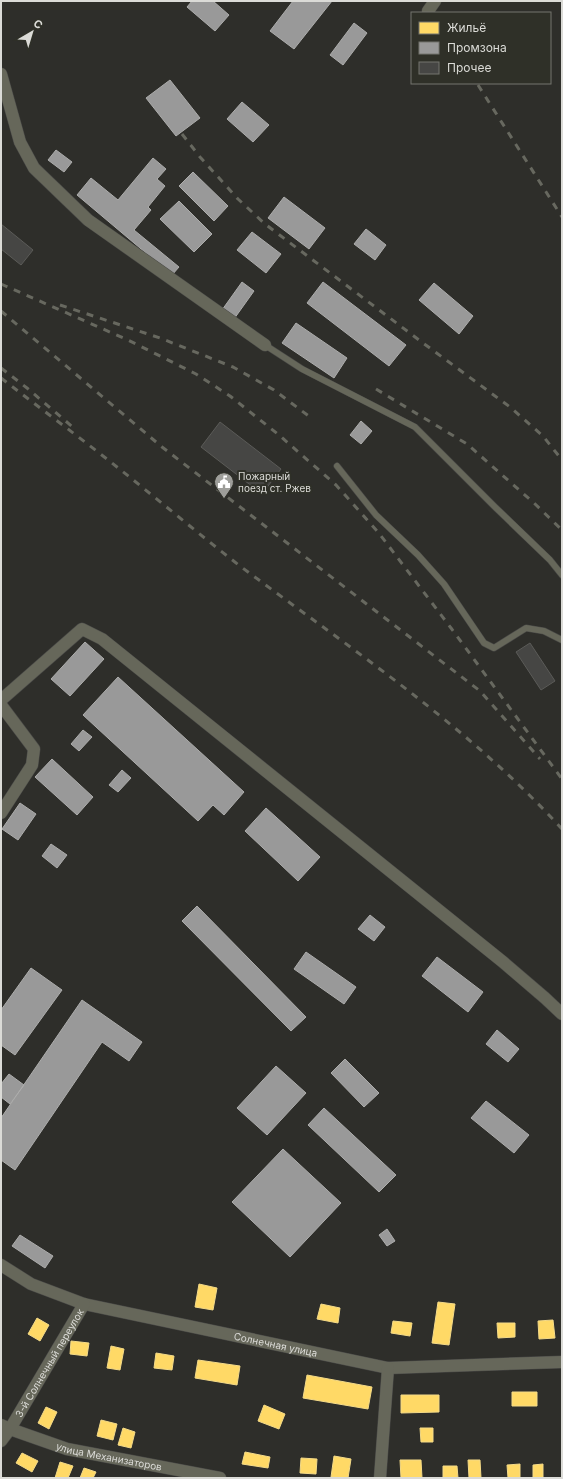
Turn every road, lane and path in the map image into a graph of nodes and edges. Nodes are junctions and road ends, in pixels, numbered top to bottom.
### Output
1 (435, 1) edge
2 (428, 11) dead end
3 (1, 74) edge
4 (265, 345) joint
5 (337, 466) dead end
6 (562, 575) edge
7 (562, 640) edge
8 (1, 700) edge
9 (1, 705) edge
10 (1, 813) edge
11 (562, 1014) edge
12 (1, 1265) edge
13 (84, 1304) junction
14 (562, 1362) edge
15 (388, 1368) junction
16 (5, 1427) edge
17 (1, 1441) edge
18 (189, 1476) edge
19 (220, 1478) edge
20 (380, 1478) edge

1 - 2 street
3 - 4 street
4 - 6 lane
5 - 7 lane
8 - 11 street
9 - 10 street
12 - 13 street, Солнечная улица
13 - 15 street, Солнечная улица
13 - 16 street, 3-й Солнечный переулок
14 - 15 street, Солнечная улица
15 - 20 street
16 - 17 street, 3-й Солнечный переулок
16 - 18 street, улица Механизаторов
18 - 19 street, улица Механизаторов

